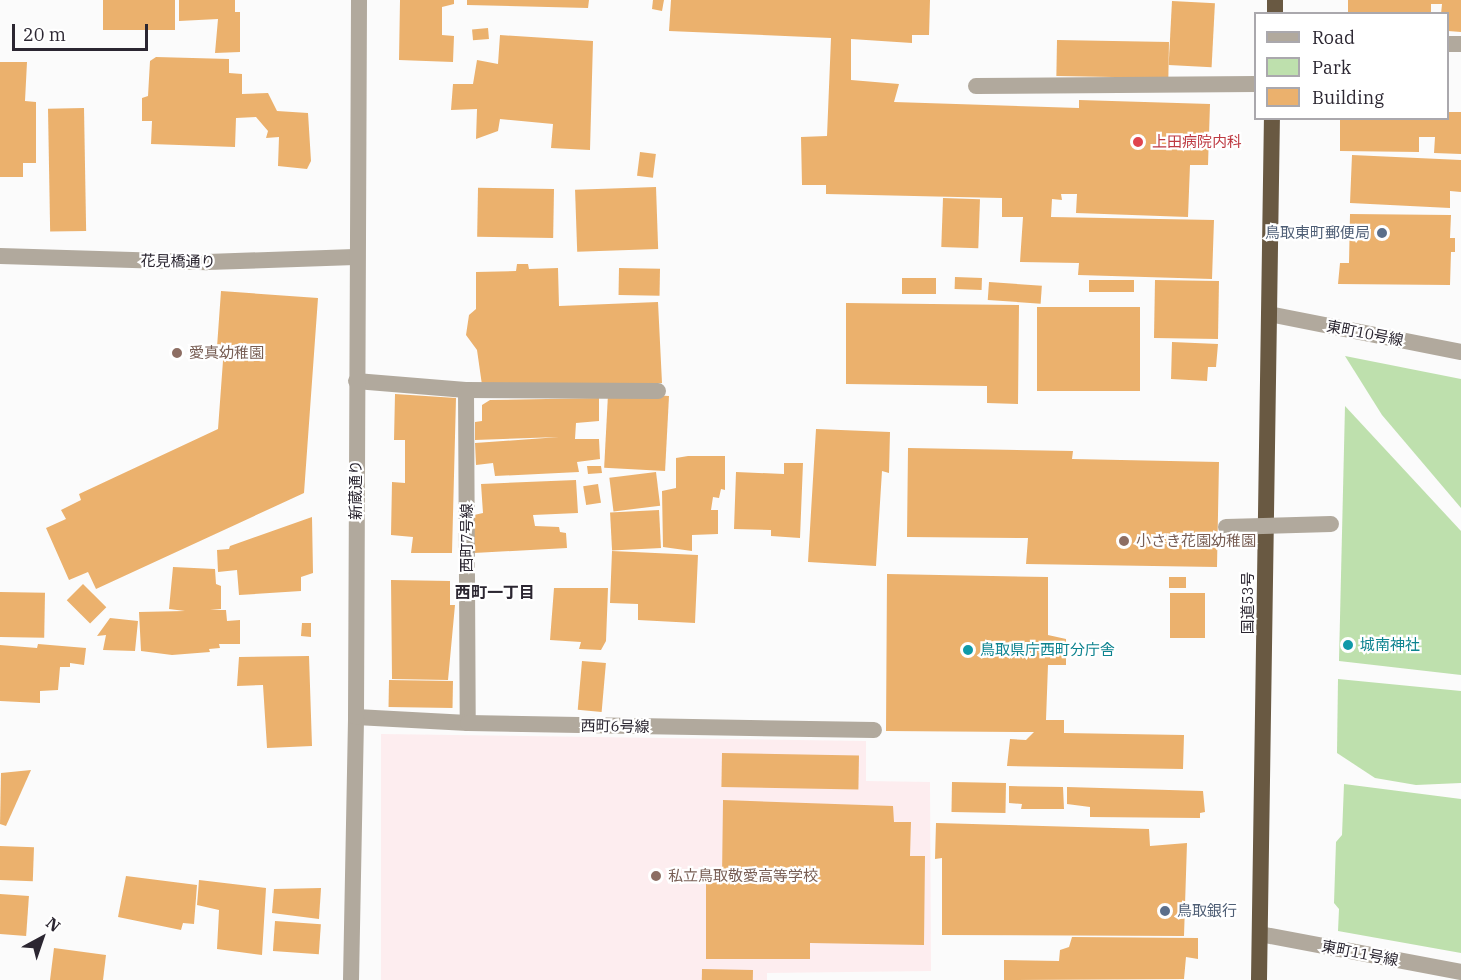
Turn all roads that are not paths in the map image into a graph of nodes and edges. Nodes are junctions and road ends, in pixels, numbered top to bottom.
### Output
1 (359, 0) edge
2 (1254, 84) edge
3 (976, 86) dead end
4 (1272, 120) edge
5 (0, 256) edge
6 (356, 257) junction
7 (1269, 314) junction
8 (1461, 352) edge
9 (356, 381) junction
10 (466, 390) junction
11 (658, 391) dead end
12 (1331, 524) dead end
13 (1226, 527) dead end
14 (356, 717) junction
15 (468, 723) junction
16 (874, 730) dead end
17 (1260, 934) junction
18 (1461, 972) edge
19 (351, 980) edge
20 (1259, 980) edge

1 - 6 street, 新蔵通り
2 - 3 street
4 - 7 highway, 国道53号
5 - 6 street, 花見橋通り
6 - 9 street, 新蔵通り
7 - 8 street, 東町10号線
7 - 17 highway, 国道53号
9 - 10 street
9 - 14 street, 新蔵通り
10 - 11 street
10 - 15 street, 西町7号線
12 - 13 street, bridge
14 - 15 street, 西町6号線
14 - 19 street, 新蔵通り
15 - 16 street, 西町6号線
17 - 18 street, 東町11号線
17 - 20 highway, 国道53号

